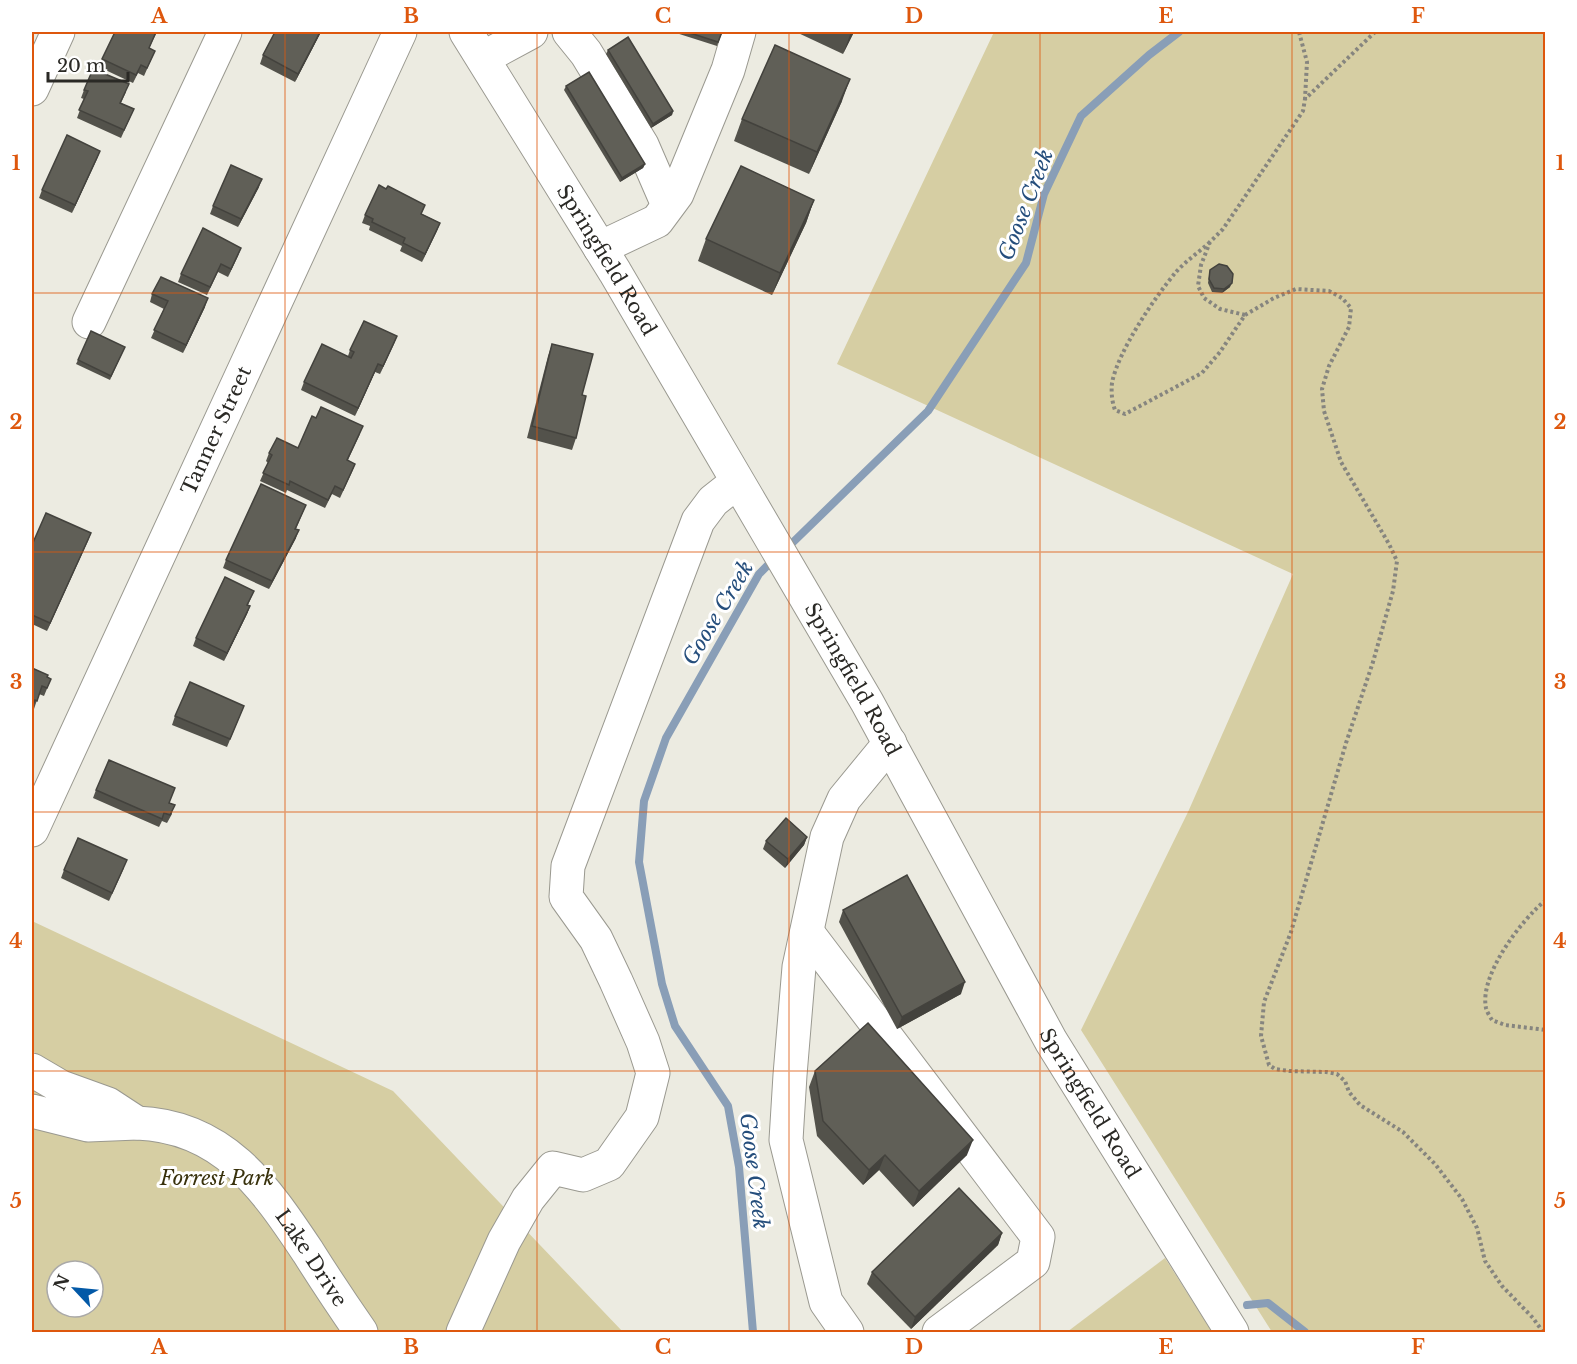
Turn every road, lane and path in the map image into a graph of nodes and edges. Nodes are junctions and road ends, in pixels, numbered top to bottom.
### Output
1 (58, 32) edge
2 (225, 32) edge
3 (400, 32) edge
4 (531, 32) edge
5 (569, 32) edge
6 (739, 32) edge
7 (1299, 32) edge
8 (1375, 32) edge
9 (475, 45) edge
10 (32, 89) edge
11 (1305, 99) junction
12 (668, 206) junction
13 (1210, 242) junction
14 (600, 248) junction
15 (1245, 315) junction
16 (89, 322) dead end
17 (737, 482) junction
18 (890, 744) junction
19 (32, 830) edge
20 (1545, 900) edge
21 (807, 932) junction
22 (1545, 1030) edge
23 (32, 1070) edge
24 (32, 1111) edge
25 (136, 1123) junction
26 (361, 1332) edge
27 (463, 1332) edge
28 (847, 1332) edge
29 (939, 1332) edge
30 (1232, 1332) edge
31 (1544, 1332) edge

1 - 10 street
2 - 16 street
3 - 19 street, Tanner Street
4 - 9 street
5 - 12 street
6 - 12 street
7 - 11 path
8 - 11 path
9 - 14 street, Springfield Road
11 - 13 path
12 - 14 street
13 - 15 path
13 - 15 path
14 - 17 street, Springfield Road
15 - 31 path
17 - 18 street, Springfield Road
17 - 27 street
18 - 21 street
18 - 30 street, Springfield Road
20 - 22 path
21 - 28 street
21 - 29 street
23 - 25 street, Lake Drive
24 - 25 street, Lake Drive
25 - 26 street, Lake Drive

